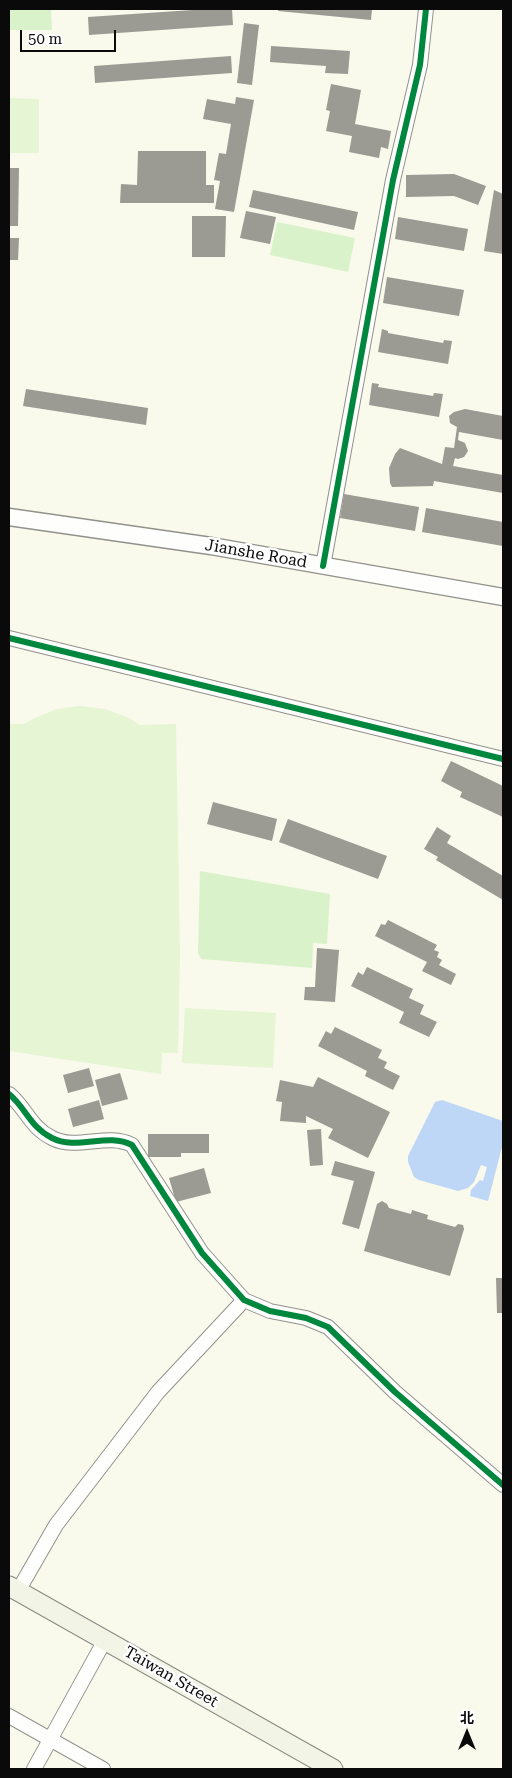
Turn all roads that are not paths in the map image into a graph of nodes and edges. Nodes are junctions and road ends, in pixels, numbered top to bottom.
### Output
1 (426, 9) edge
2 (9, 517) edge
3 (323, 566) junction
4 (503, 597) edge
5 (9, 638) edge
6 (503, 759) edge
7 (9, 1094) edge
8 (244, 1300) junction
9 (503, 1485) edge
10 (13, 1588) edge
11 (105, 1640) junction
12 (9, 1716) edge
13 (50, 1739) junction
14 (34, 1769) edge
15 (103, 1769) edge
16 (333, 1769) edge

1 - 3 street
2 - 3 street, Jianshe Road
3 - 4 street, Jianshe Road
5 - 6 street
7 - 8 street
8 - 9 street
8 - 10 street
10 - 11 main road, Taiwan Street
11 - 13 street
11 - 16 main road, Taiwan Street
12 - 13 street
13 - 14 street
13 - 15 street

